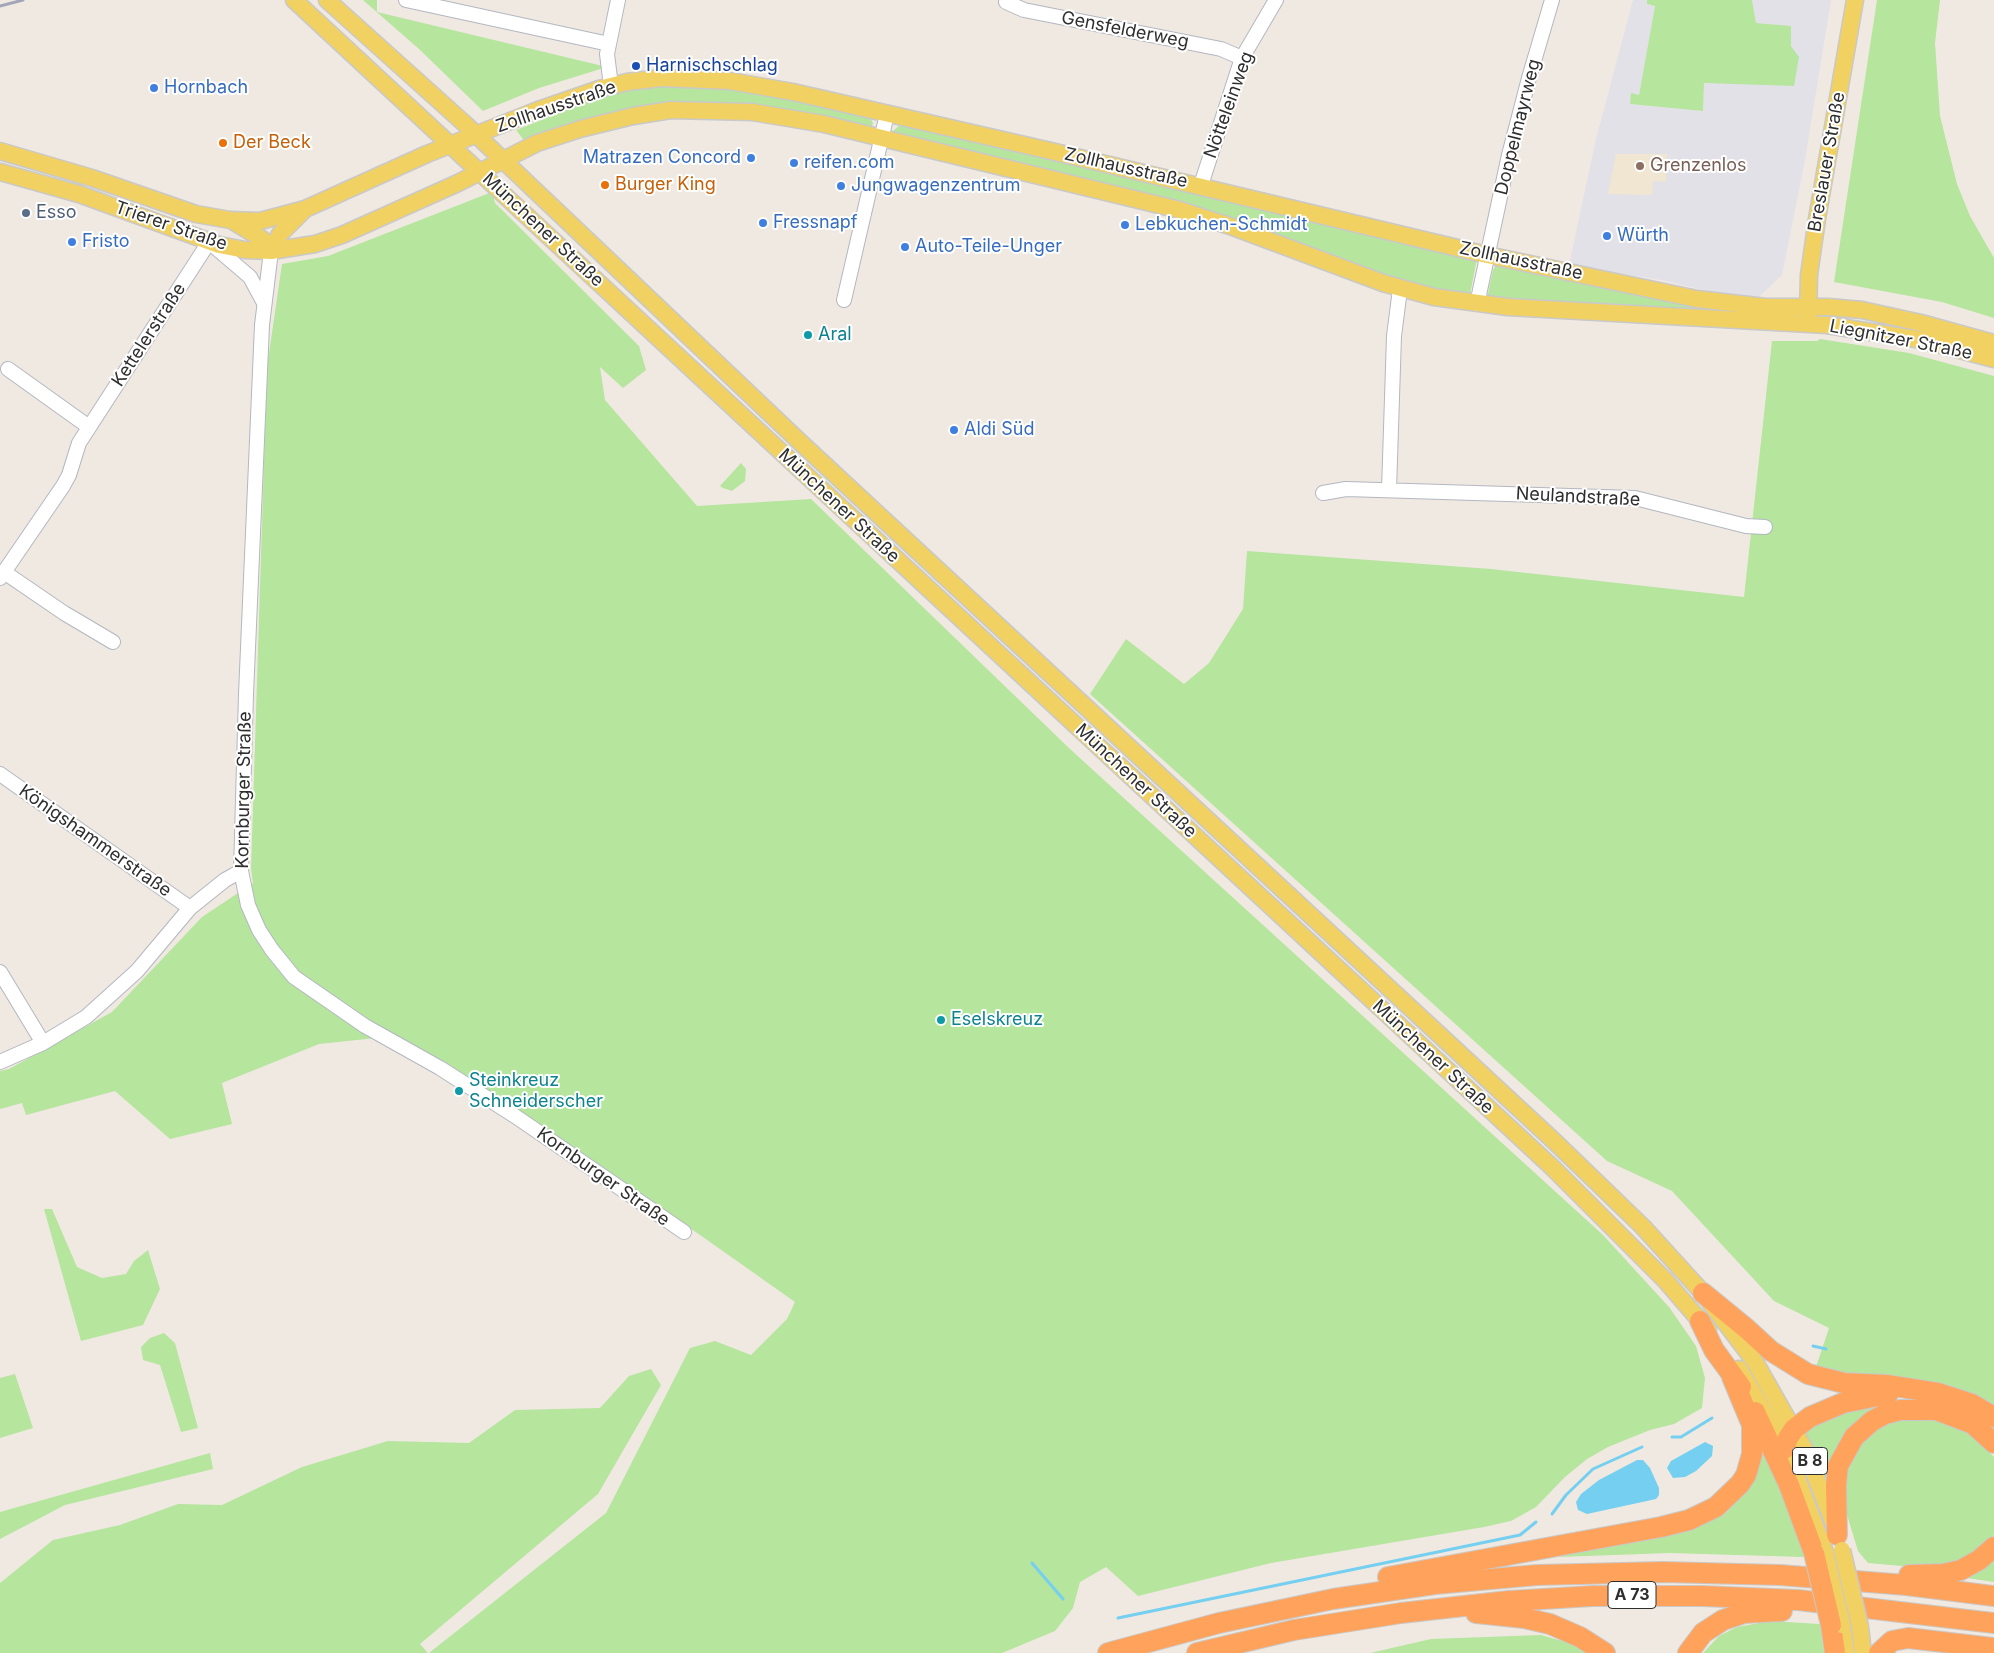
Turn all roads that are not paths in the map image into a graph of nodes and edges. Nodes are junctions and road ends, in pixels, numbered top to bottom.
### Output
1 (294, 0) edge
2 (327, 0) edge
3 (406, 0) edge
4 (618, 0) edge
5 (1276, 0) edge
6 (1552, 0) edge
7 (1854, 0) edge
8 (1006, 2) dead end
9 (609, 44) junction
10 (1242, 58) junction
11 (611, 86) junction
12 (887, 114) junction
13 (476, 135) junction
14 (883, 138) junction
15 (450, 145) junction
16 (0, 151) edge
17 (502, 160) junction
18 (0, 172) edge
19 (480, 172) junction
20 (1201, 185) junction
21 (155, 200) junction
22 (305, 209) junction
23 (136, 214) junction
24 (230, 220) junction
25 (209, 242) junction
26 (271, 251) junction
27 (1487, 255) junction
28 (1400, 289) junction
29 (844, 300) dead end
30 (264, 304) junction
31 (1477, 304) junction
32 (1808, 307) junction
33 (1723, 311) junction
34 (1808, 324) junction
35 (1994, 343) edge
36 (1994, 359) edge
37 (8, 369) dead end
38 (89, 427) junction
39 (1389, 490) junction
40 (1324, 493) dead end
41 (1765, 527) dead end
42 (2, 575) edge
43 (113, 642) dead end
44 (0, 774) edge
45 (241, 871) junction
46 (190, 908) junction
47 (0, 972) edge
48 (43, 1043) junction
49 (0, 1062) edge
50 (684, 1232) dead end
51 (1703, 1293) joint
52 (1700, 1321) joint
53 (1763, 1357) junction
54 (1914, 1389) junction
55 (1752, 1406) junction
56 (1994, 1417) edge
57 (1794, 1429) junction
58 (1994, 1443) edge
59 (1784, 1449) junction
60 (1840, 1542) junction
61 (1994, 1547) edge
62 (1819, 1552) junction
63 (1868, 1582) junction
64 (1994, 1596) edge
65 (1830, 1604) junction
66 (1295, 1606) junction
67 (1434, 1608) junction
68 (1994, 1623) edge
69 (1836, 1625) junction
70 (1994, 1648) edge
71 (1116, 1651) edge
72 (1197, 1653) edge
73 (1605, 1653) edge
74 (1688, 1653) edge
75 (1835, 1653) edge
76 (1846, 1653) edge
77 (1863, 1653) edge
78 (1879, 1653) edge

1 - 15 main road, Münchener Straße
2 - 13 main road, Münchener Straße
3 - 9 street
4 - 9 street
5 - 10 street, Nötteleinweg
6 - 27 street, Doppelmayrweg
7 - 32 main road, Breslauer Straße
8 - 10 street, Gensfelderweg
9 - 11 street
10 - 20 street, Nötteleinweg
11 - 12 main road, Zollhausstraße
11 - 13 main road, Zollhausstraße
12 - 14 street
12 - 20 main road, Zollhausstraße
13 - 15 main road, Zollhausstraße
13 - 17 main road, Münchener Straße
14 - 17 main road, Zollhausstraße
14 - 28 main road, Zollhausstraße
14 - 29 street
15 - 19 main road, Münchener Straße
15 - 22 main road, Trierer Straße
16 - 21 main road, Trierer Straße
17 - 19 main road, Zollhausstraße
17 - 51 main road, Münchener Straße
18 - 23 main road, Trierer Straße
19 - 26 main road, Trierer Straße
19 - 52 main road, Münchener Straße
20 - 27 main road, Zollhausstraße
21 - 23 main road
21 - 24 main road, Trierer Straße
22 - 24 main road, Trierer Straße
22 - 26 main road
23 - 25 main road, Trierer Straße
24 - 26 main road
25 - 26 main road, Trierer Straße
25 - 30 street, Kornburger Straße
25 - 38 street, Kettelerstraße
26 - 30 street, Kornburger Straße
27 - 31 street, Doppelmayrweg
27 - 33 main road, Zollhausstraße
28 - 31 main road, Zollhausstraße
28 - 39 street
30 - 45 street, Kornburger Straße
31 - 33 main road, Zollhausstraße
32 - 33 main road, Zollhausstraße
32 - 34 main road, Breslauer Straße
32 - 35 main road, Liegnitzer Straße
33 - 34 main road, Zollhausstraße
34 - 36 main road, Liegnitzer Straße
37 - 38 street
38 - 42 street, Kettelerstraße
39 - 40 street, Neulandstraße
39 - 41 street, Neulandstraße
42 - 43 street, Kettelerstraße
44 - 46 street, Königshammerstraße
45 - 46 street
45 - 50 street, Kornburger Straße
46 - 48 street
47 - 48 street
48 - 49 street
51 - 53 highway
52 - 55 highway
53 - 54 highway
53 - 57 main road, B 8
54 - 56 highway
54 - 57 highway
55 - 59 main road
55 - 62 highway
55 - 66 highway
57 - 59 highway
57 - 60 main road, B 8
58 - 60 highway
59 - 62 main road
60 - 77 main road, B 8, bridge
61 - 63 highway
62 - 69 highway, bridge
63 - 64 highway, A 73
63 - 66 highway, A 73
65 - 67 highway, A 73
65 - 68 highway, A 73
65 - 74 highway
66 - 71 highway, A 73
67 - 72 highway, A 73
67 - 73 highway
69 - 75 highway
69 - 76 main road
70 - 78 highway

